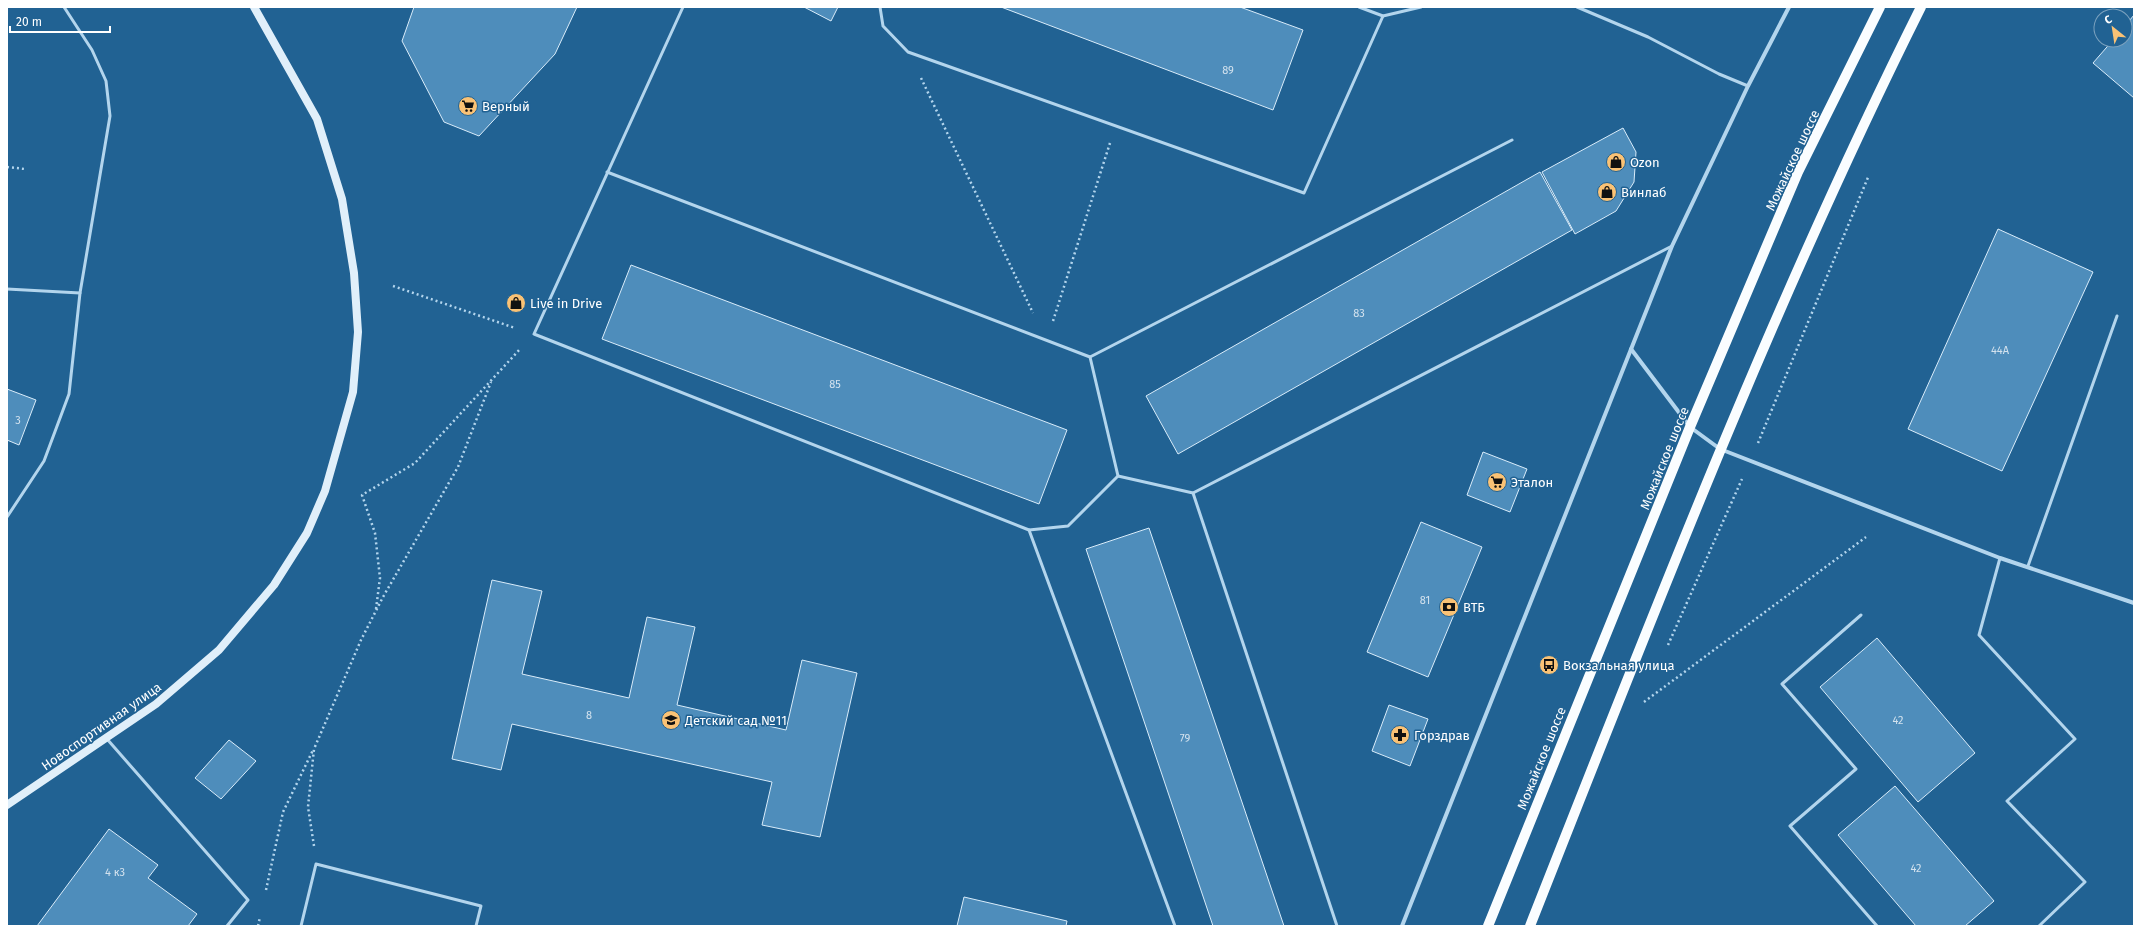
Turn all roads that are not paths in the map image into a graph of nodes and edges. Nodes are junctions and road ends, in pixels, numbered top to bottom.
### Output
1 (64, 7) edge
2 (254, 7) edge
3 (683, 7) edge
4 (880, 7) edge
5 (1359, 7) edge
6 (1421, 7) edge
7 (1577, 7) edge
8 (1789, 7) edge
9 (1880, 7) edge
10 (1921, 7) edge
11 (1383, 16) junction
12 (1748, 86) junction
13 (1512, 140) dead end
14 (607, 172) junction
15 (1672, 246) junction
16 (7, 289) edge
17 (80, 293) junction
18 (2117, 316) dead end
19 (1631, 349) junction
20 (1090, 357) junction
21 (1690, 427) junction
22 (1720, 449) junction
23 (1118, 476) junction
24 (1193, 492) junction
25 (7, 517) edge
26 (1029, 530) junction
27 (2000, 558) junction
28 (2028, 566) junction
29 (2134, 603) edge
30 (1861, 614) dead end
31 (107, 739) junction
32 (7, 805) edge
33 (227, 926) edge
34 (301, 926) edge
35 (476, 926) edge
36 (1174, 926) edge
37 (1337, 926) edge
38 (1402, 926) edge
39 (1488, 926) edge
40 (1530, 926) edge
41 (1877, 926) edge
42 (2039, 926) edge

1 - 17 lane
2 - 31 main road, Новоспортивная улица
3 - 14 lane
4 - 11 lane
5 - 11 lane
6 - 11 lane
7 - 12 lane
8 - 12 street
9 - 21 main road, Можайское шоссе
10 - 22 main road
12 - 15 street
13 - 20 lane
14 - 20 lane
14 - 26 lane
15 - 19 street
15 - 24 lane
16 - 17 lane
17 - 25 lane
18 - 28 lane
19 - 21 street
19 - 38 street
20 - 23 lane
21 - 22 street
21 - 39 main road, Можайское шоссе
22 - 27 street
22 - 40 main road
23 - 24 lane
23 - 26 lane
24 - 37 lane
26 - 36 lane
27 - 28 street
27 - 42 lane
28 - 29 street
30 - 41 lane
31 - 32 main road, Новоспортивная улица
31 - 33 lane
34 - 35 lane

